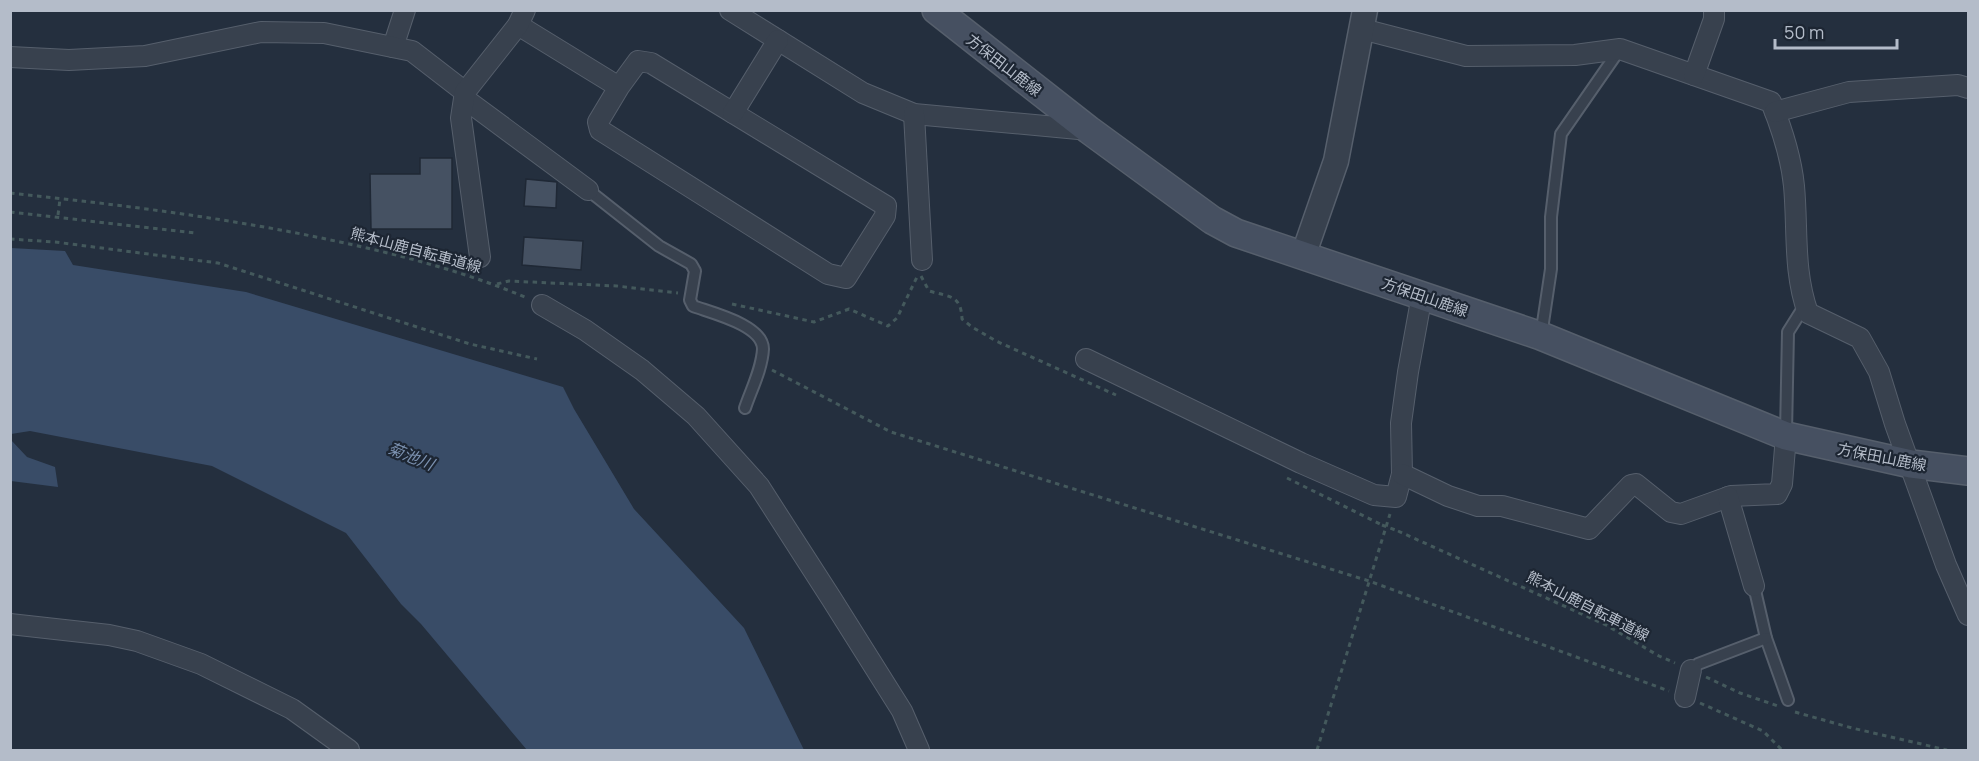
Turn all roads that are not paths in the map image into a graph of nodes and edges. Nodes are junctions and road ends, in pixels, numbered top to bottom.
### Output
1 (405, 10) edge
2 (730, 10) edge
3 (936, 10) edge
4 (1714, 10) edge
5 (522, 18) edge
6 (1364, 20) edge
7 (778, 40) junction
8 (393, 47) junction
9 (1620, 49) junction
10 (10, 57) edge
11 (1694, 75) junction
12 (619, 87) junction
13 (1968, 88) edge
14 (465, 96) junction
15 (1775, 112) junction
16 (733, 113) junction
17 (914, 114) junction
18 (1089, 130) junction
19 (588, 190) joint
20 (1303, 256) junction
21 (480, 257) dead end
22 (921, 266) road end
23 (1422, 295) junction
24 (542, 305) road end
25 (1805, 305) junction
26 (1541, 336) junction
27 (1086, 359) dead end
28 (745, 408) dead end
29 (1786, 436) junction
30 (1911, 464) junction
31 (1968, 471) edge
32 (1402, 474) junction
33 (1728, 497) junction
34 (1754, 586) joint
35 (1968, 615) edge
36 (10, 624) edge
37 (1766, 638) junction
38 (1691, 670) joint
39 (1685, 697) road end
40 (1785, 704) road end
41 (349, 750) edge
42 (919, 750) edge

1 - 8 street
2 - 7 street
3 - 18 main road, 方保田山鹿線
4 - 11 street
5 - 12 street
5 - 14 street
6 - 9 street
6 - 20 street
7 - 16 street
7 - 17 street
8 - 10 street
8 - 14 street
9 - 11 street
9 - 26 lane
11 - 15 street
12 - 16 street
12 - 16 street
13 - 15 street
14 - 19 street
14 - 21 street
15 - 25 street
17 - 18 street
17 - 22 street
18 - 20 main road, 方保田山鹿線
19 - 28 lane
20 - 23 main road, 方保田山鹿線
23 - 26 main road, 方保田山鹿線
23 - 32 street
24 - 42 street
25 - 29 lane
25 - 30 street
26 - 29 main road, 方保田山鹿線
27 - 32 street
29 - 30 main road, 方保田山鹿線
29 - 33 street
30 - 31 main road, 方保田山鹿線
30 - 35 street
32 - 33 street
33 - 34 street
34 - 37 lane
36 - 41 street
37 - 38 lane
37 - 40 lane
38 - 39 street

